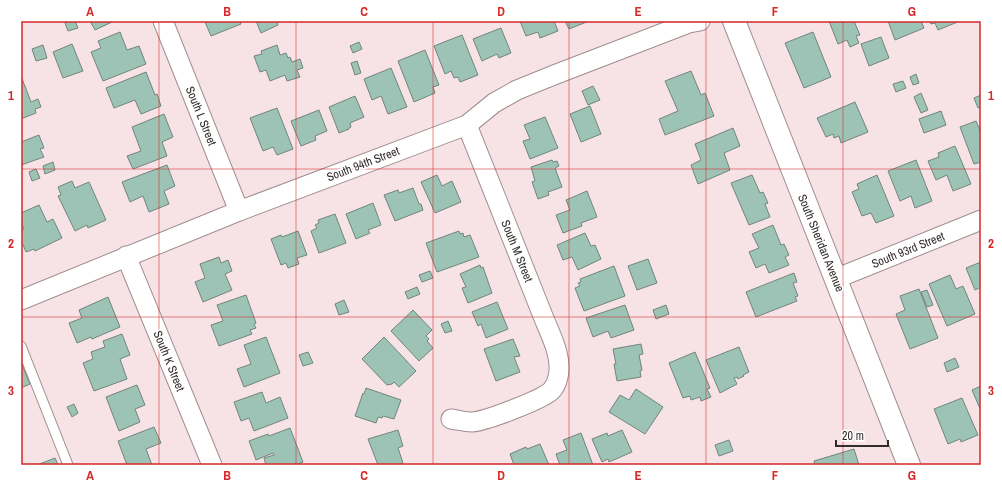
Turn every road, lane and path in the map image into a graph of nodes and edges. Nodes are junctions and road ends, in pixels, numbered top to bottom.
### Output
1 (163, 21) edge
2 (700, 21) edge
3 (734, 21) edge
4 (467, 126) junction
5 (239, 211) junction
6 (981, 220) edge
7 (126, 256) junction
8 (835, 279) junction
9 (21, 300) edge
10 (21, 346) edge
11 (451, 419) dead end
12 (68, 465) edge
13 (212, 465) edge
14 (909, 465) edge

1 - 5 street, South L Street
2 - 4 street, South 94th Street
3 - 8 street, South Sheridan Avenue
4 - 5 street, South 94th Street
4 - 11 street, South M Street
5 - 7 street, South 94th Street
6 - 8 street, South 93rd Street
7 - 9 street, South 94th Street
7 - 13 street, South K Street
8 - 14 street, South Sheridan Avenue
10 - 12 lane

